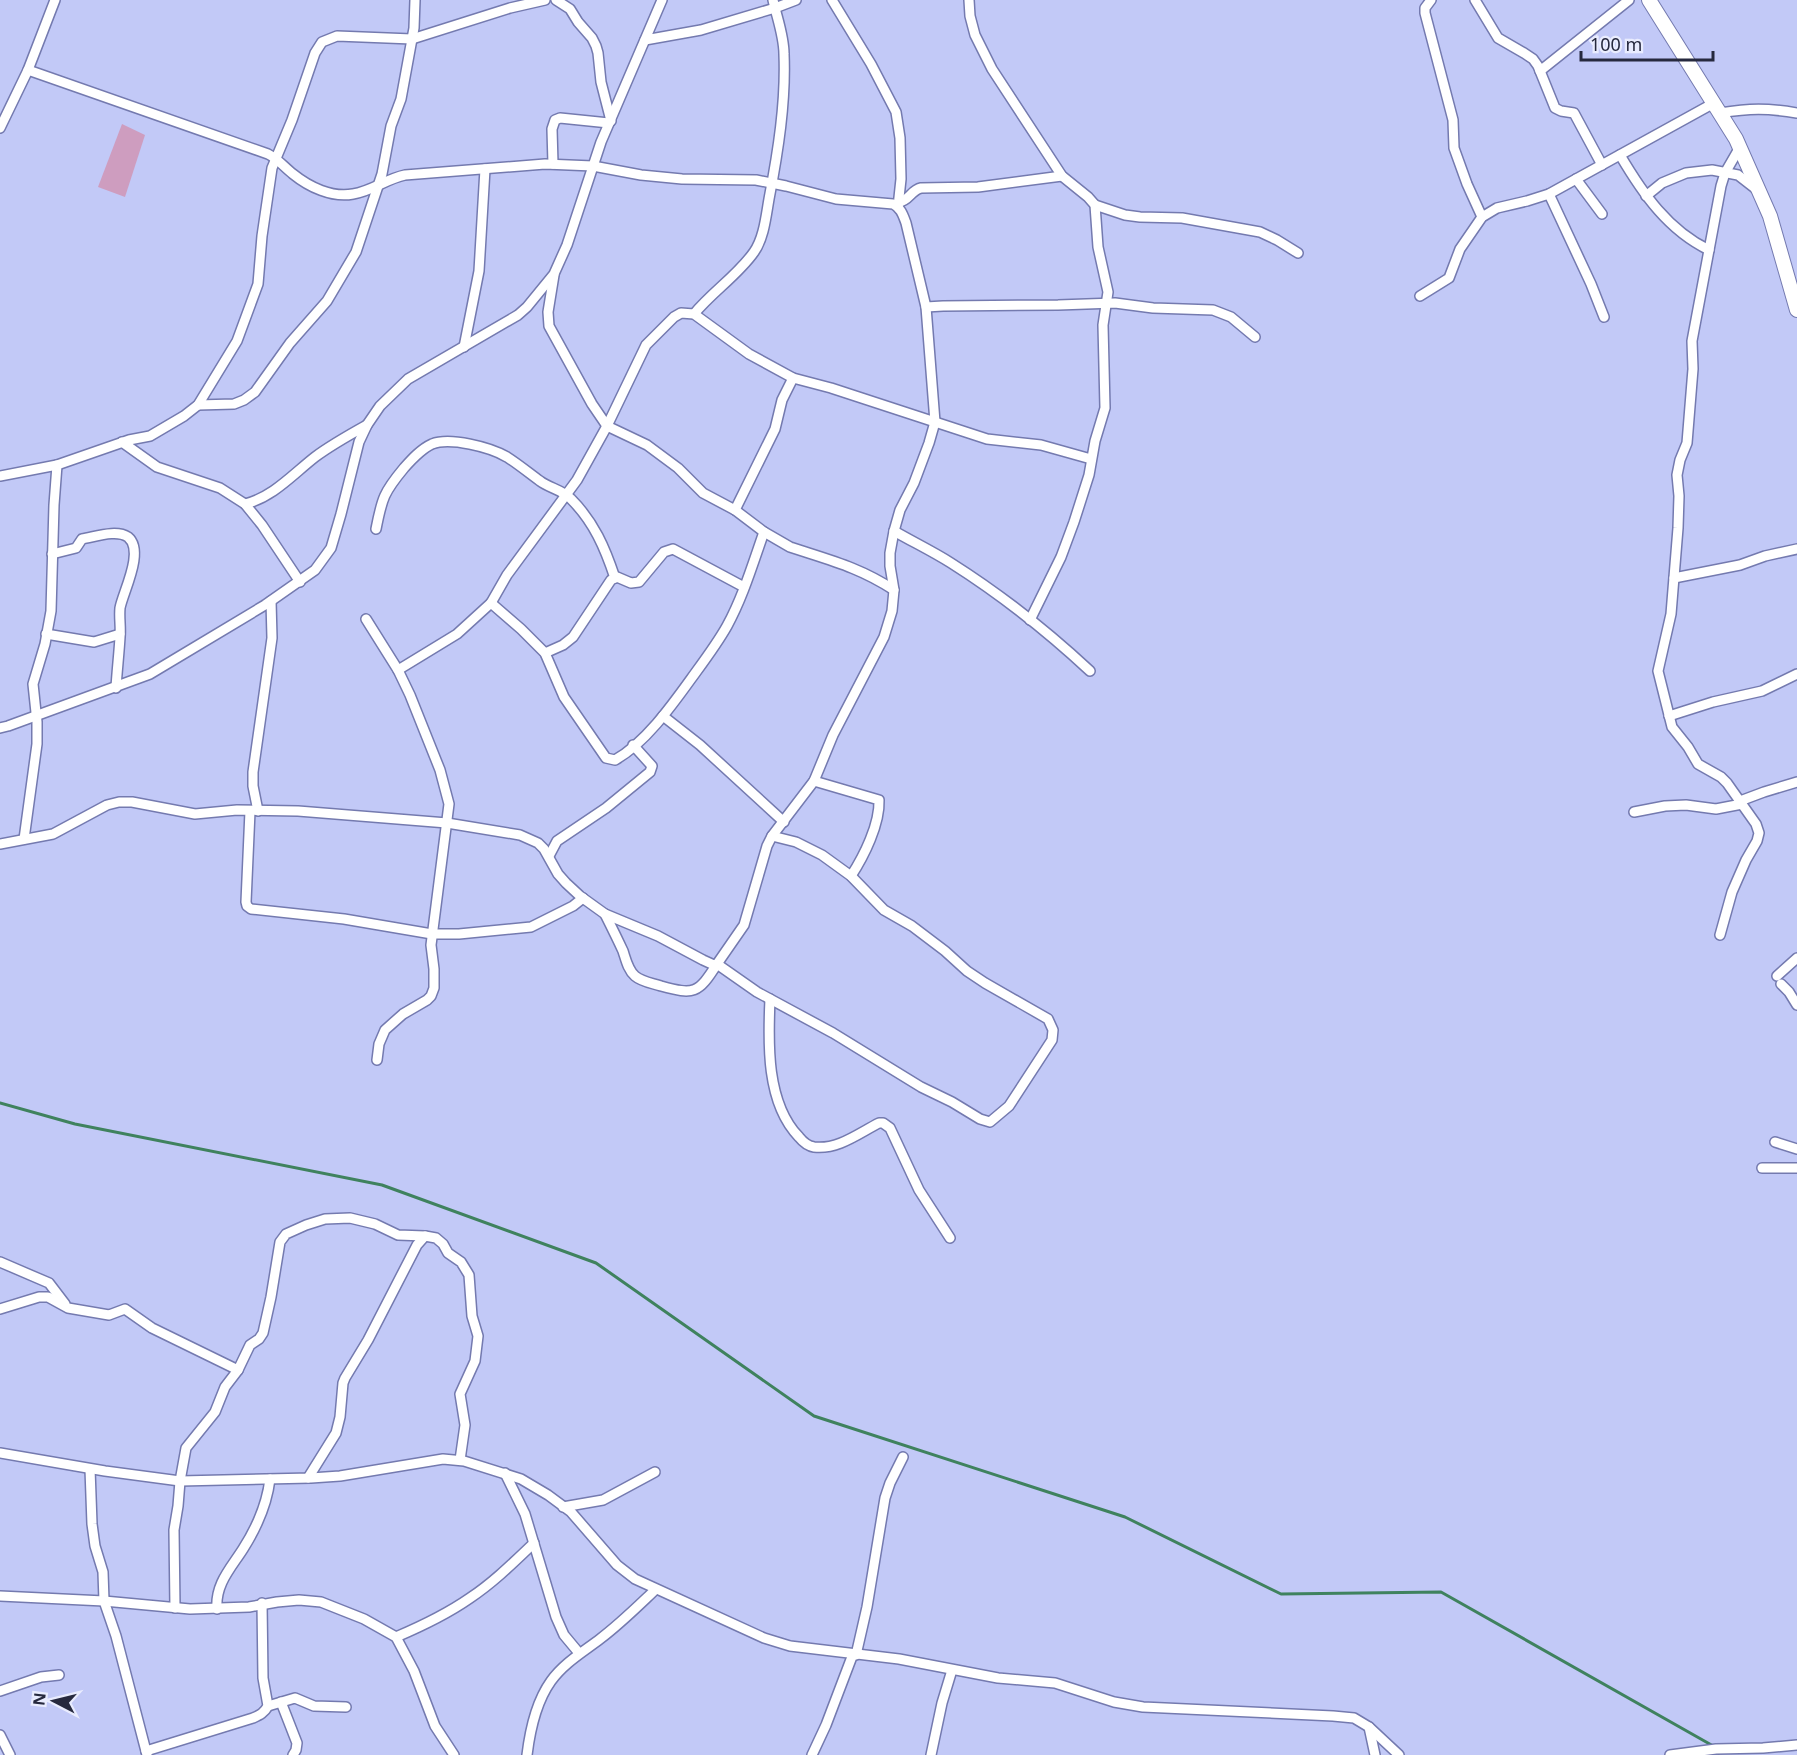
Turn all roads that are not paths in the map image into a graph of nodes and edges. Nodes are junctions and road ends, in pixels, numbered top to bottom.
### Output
1 (55, 0) edge
2 (415, 0) edge
3 (545, 0) edge
4 (556, 0) edge
5 (662, 0) edge
6 (796, 0) edge
7 (832, 0) edge
8 (969, 0) edge
9 (1431, 0) edge
10 (1475, 0) edge
11 (1629, 0) edge
12 (1649, 0) edge
13 (774, 4) edge
14 (412, 39) junction
15 (645, 40) junction
16 (28, 70) junction
17 (1540, 72) junction
18 (1717, 108) junction
19 (1797, 113) edge
20 (610, 122) junction
21 (0, 128) edge
22 (1740, 147) junction
23 (1620, 155) junction
24 (276, 158) junction
25 (553, 164) junction
26 (1602, 165) junction
27 (593, 166) junction
28 (485, 169) junction
29 (1725, 172) junction
30 (1062, 176) junction
31 (1576, 179) junction
32 (773, 183) junction
33 (378, 185) junction
34 (1760, 192) junction
35 (1549, 194) junction
36 (1646, 195) junction
37 (898, 204) junction
38 (1095, 205) junction
39 (1602, 214) dead end
40 (1482, 217) junction
41 (1709, 250) junction
42 (1298, 253) dead end
43 (554, 274) junction
44 (1420, 296) dead end
45 (1108, 303) junction
46 (926, 307) junction
47 (1797, 310) edge
48 (694, 314) junction
49 (1604, 317) dead end
50 (1255, 337) dead end
51 (464, 347) junction
52 (793, 378) junction
53 (198, 405) junction
54 (935, 422) junction
55 (367, 425) junction
56 (607, 426) junction
57 (122, 442) junction
58 (1091, 459) junction
59 (57, 465) junction
60 (0, 476) edge
61 (567, 495) junction
62 (244, 504) junction
63 (735, 510) junction
64 (376, 529) dead end
65 (894, 531) junction
66 (764, 532) junction
67 (1797, 549) edge
68 (52, 554) junction
69 (615, 578) junction
70 (1674, 578) junction
71 (300, 582) junction
72 (744, 587) junction
73 (894, 590) junction
74 (271, 602) junction
75 (491, 603) junction
76 (366, 619) dead end
77 (1030, 620) junction
78 (46, 634) junction
79 (120, 634) junction
80 (545, 653) junction
81 (398, 670) junction
82 (1090, 671) dead end
83 (1797, 674) edge
84 (116, 688) junction
85 (36, 715) junction
86 (663, 716) junction
87 (1669, 716) junction
88 (0, 728) edge
89 (633, 746) junction
90 (814, 781) junction
91 (1797, 782) edge
92 (1741, 803) junction
93 (254, 811) junction
94 (1634, 812) dead end
95 (784, 822) junction
96 (447, 823) junction
97 (772, 836) junction
98 (24, 839) junction
99 (0, 844) edge
100 (549, 856) junction
101 (851, 876) junction
102 (583, 898) junction
103 (604, 914) junction
104 (432, 934) junction
105 (1720, 935) dead end
106 (1797, 958) edge
107 (717, 964) junction
108 (770, 999) junction
109 (1797, 1005) edge
110 (377, 1060) dead end
111 (1774, 1142) dead end
112 (1797, 1149) edge
113 (1762, 1168) dead end
114 (1797, 1168) edge
115 (425, 1236) junction
116 (950, 1238) dead end
117 (0, 1262) edge
118 (68, 1308) junction
119 (0, 1309) edge
120 (238, 1370) junction
121 (0, 1453) edge
122 (903, 1457) dead end
123 (460, 1460) junction
124 (90, 1469) junction
125 (655, 1472) dead end
126 (505, 1473) junction
127 (308, 1478) junction
128 (270, 1479) junction
129 (180, 1481) junction
130 (563, 1506) junction
131 (534, 1543) junction
132 (655, 1590) junction
133 (0, 1596) edge
134 (104, 1601) junction
135 (262, 1603) junction
136 (175, 1608) junction
137 (217, 1609) junction
138 (396, 1638) junction
139 (579, 1653) junction
140 (854, 1654) junction
141 (952, 1670) junction
142 (59, 1675) dead end
143 (0, 1691) edge
144 (281, 1702) junction
145 (268, 1706) junction
146 (346, 1707) dead end
147 (1369, 1727) junction
148 (0, 1735) edge
149 (1797, 1745) edge
150 (147, 1753) edge
151 (10, 1755) edge
152 (293, 1755) edge
153 (454, 1755) edge
154 (527, 1755) edge
155 (812, 1755) edge
156 (931, 1755) edge
157 (1375, 1755) edge
158 (1399, 1755) edge
159 (1670, 1755) edge

1 - 16 street
2 - 14 street
3 - 14 street
4 - 20 street
5 - 15 street
6 - 13 street
7 - 37 street
8 - 30 street
9 - 40 street
10 - 17 street
11 - 17 street
12 - 18 main road
13 - 15 street
13 - 32 street
14 - 24 street
14 - 33 street
15 - 20 street
16 - 21 street
16 - 24 street
17 - 26 street
18 - 19 street
18 - 22 main road
18 - 23 street
20 - 25 street
20 - 27 street
22 - 29 street
22 - 34 main road
23 - 26 street
23 - 36 street
24 - 33 street
24 - 53 street
25 - 27 street
25 - 28 street
26 - 31 street
27 - 32 street
27 - 43 street
28 - 33 street
28 - 51 street
29 - 34 street
29 - 36 street
29 - 41 street
30 - 37 street
30 - 38 street
31 - 35 street
31 - 39 street
32 - 37 street
32 - 48 street
33 - 53 street
34 - 47 main road
35 - 40 street
35 - 49 street
36 - 41 street
37 - 46 street
38 - 42 street
38 - 45 street
40 - 44 street
41 - 70 street
43 - 51 street
43 - 56 street
45 - 46 street
45 - 50 street
45 - 58 street
46 - 54 street
48 - 52 street
48 - 56 street
51 - 55 street
52 - 54 street
52 - 63 street
53 - 57 street
54 - 58 street
54 - 65 street
55 - 62 street
55 - 71 street
56 - 61 street
56 - 63 street
57 - 59 street
57 - 62 street
58 - 77 street
59 - 60 street
59 - 68 street
61 - 64 street
61 - 69 street
61 - 75 street
62 - 71 street
63 - 66 street
65 - 73 street
65 - 77 street
66 - 72 street
66 - 73 street
67 - 70 street
68 - 78 street
68 - 79 street
69 - 72 street
69 - 80 street
70 - 87 street
71 - 74 street
72 - 86 street
73 - 90 street
74 - 84 street
74 - 93 street
75 - 80 street
75 - 81 street
76 - 81 street
77 - 82 street
78 - 79 street
78 - 85 street
79 - 84 street
80 - 89 street
81 - 96 street
83 - 87 street
84 - 85 street
85 - 88 street
85 - 98 street
86 - 89 street
86 - 95 street
87 - 92 street
89 - 100 street
90 - 95 street
90 - 101 street
91 - 92 street
92 - 94 street
92 - 105 street
93 - 96 street
93 - 98 street
93 - 104 street
95 - 97 street
96 - 100 street
96 - 104 street
97 - 101 street
97 - 107 street
98 - 99 street
100 - 102 street
101 - 108 street
102 - 103 street
102 - 104 street
103 - 107 street
103 - 107 street
104 - 110 street
106 - 109 street
107 - 108 street
108 - 116 street
111 - 112 street
113 - 114 street
115 - 120 street
115 - 123 street
115 - 127 street
117 - 118 street
118 - 119 street
118 - 120 street
120 - 129 street
121 - 124 street
122 - 140 street
123 - 126 street
123 - 127 street
124 - 129 street
124 - 134 street
125 - 130 street
126 - 130 street
126 - 131 street
127 - 128 street
128 - 129 street
128 - 137 street
129 - 136 street
130 - 132 street
131 - 138 street
131 - 139 street
132 - 139 street
132 - 140 street
133 - 134 street
134 - 136 street
134 - 150 street
135 - 137 street
135 - 138 street
135 - 145 street
136 - 137 street
138 - 153 street
139 - 154 street
140 - 141 street
140 - 155 street
141 - 147 street
141 - 156 street
142 - 143 street
144 - 145 street
144 - 146 street
144 - 152 street
145 - 150 street
147 - 157 street
147 - 158 street
148 - 151 street
149 - 159 street

